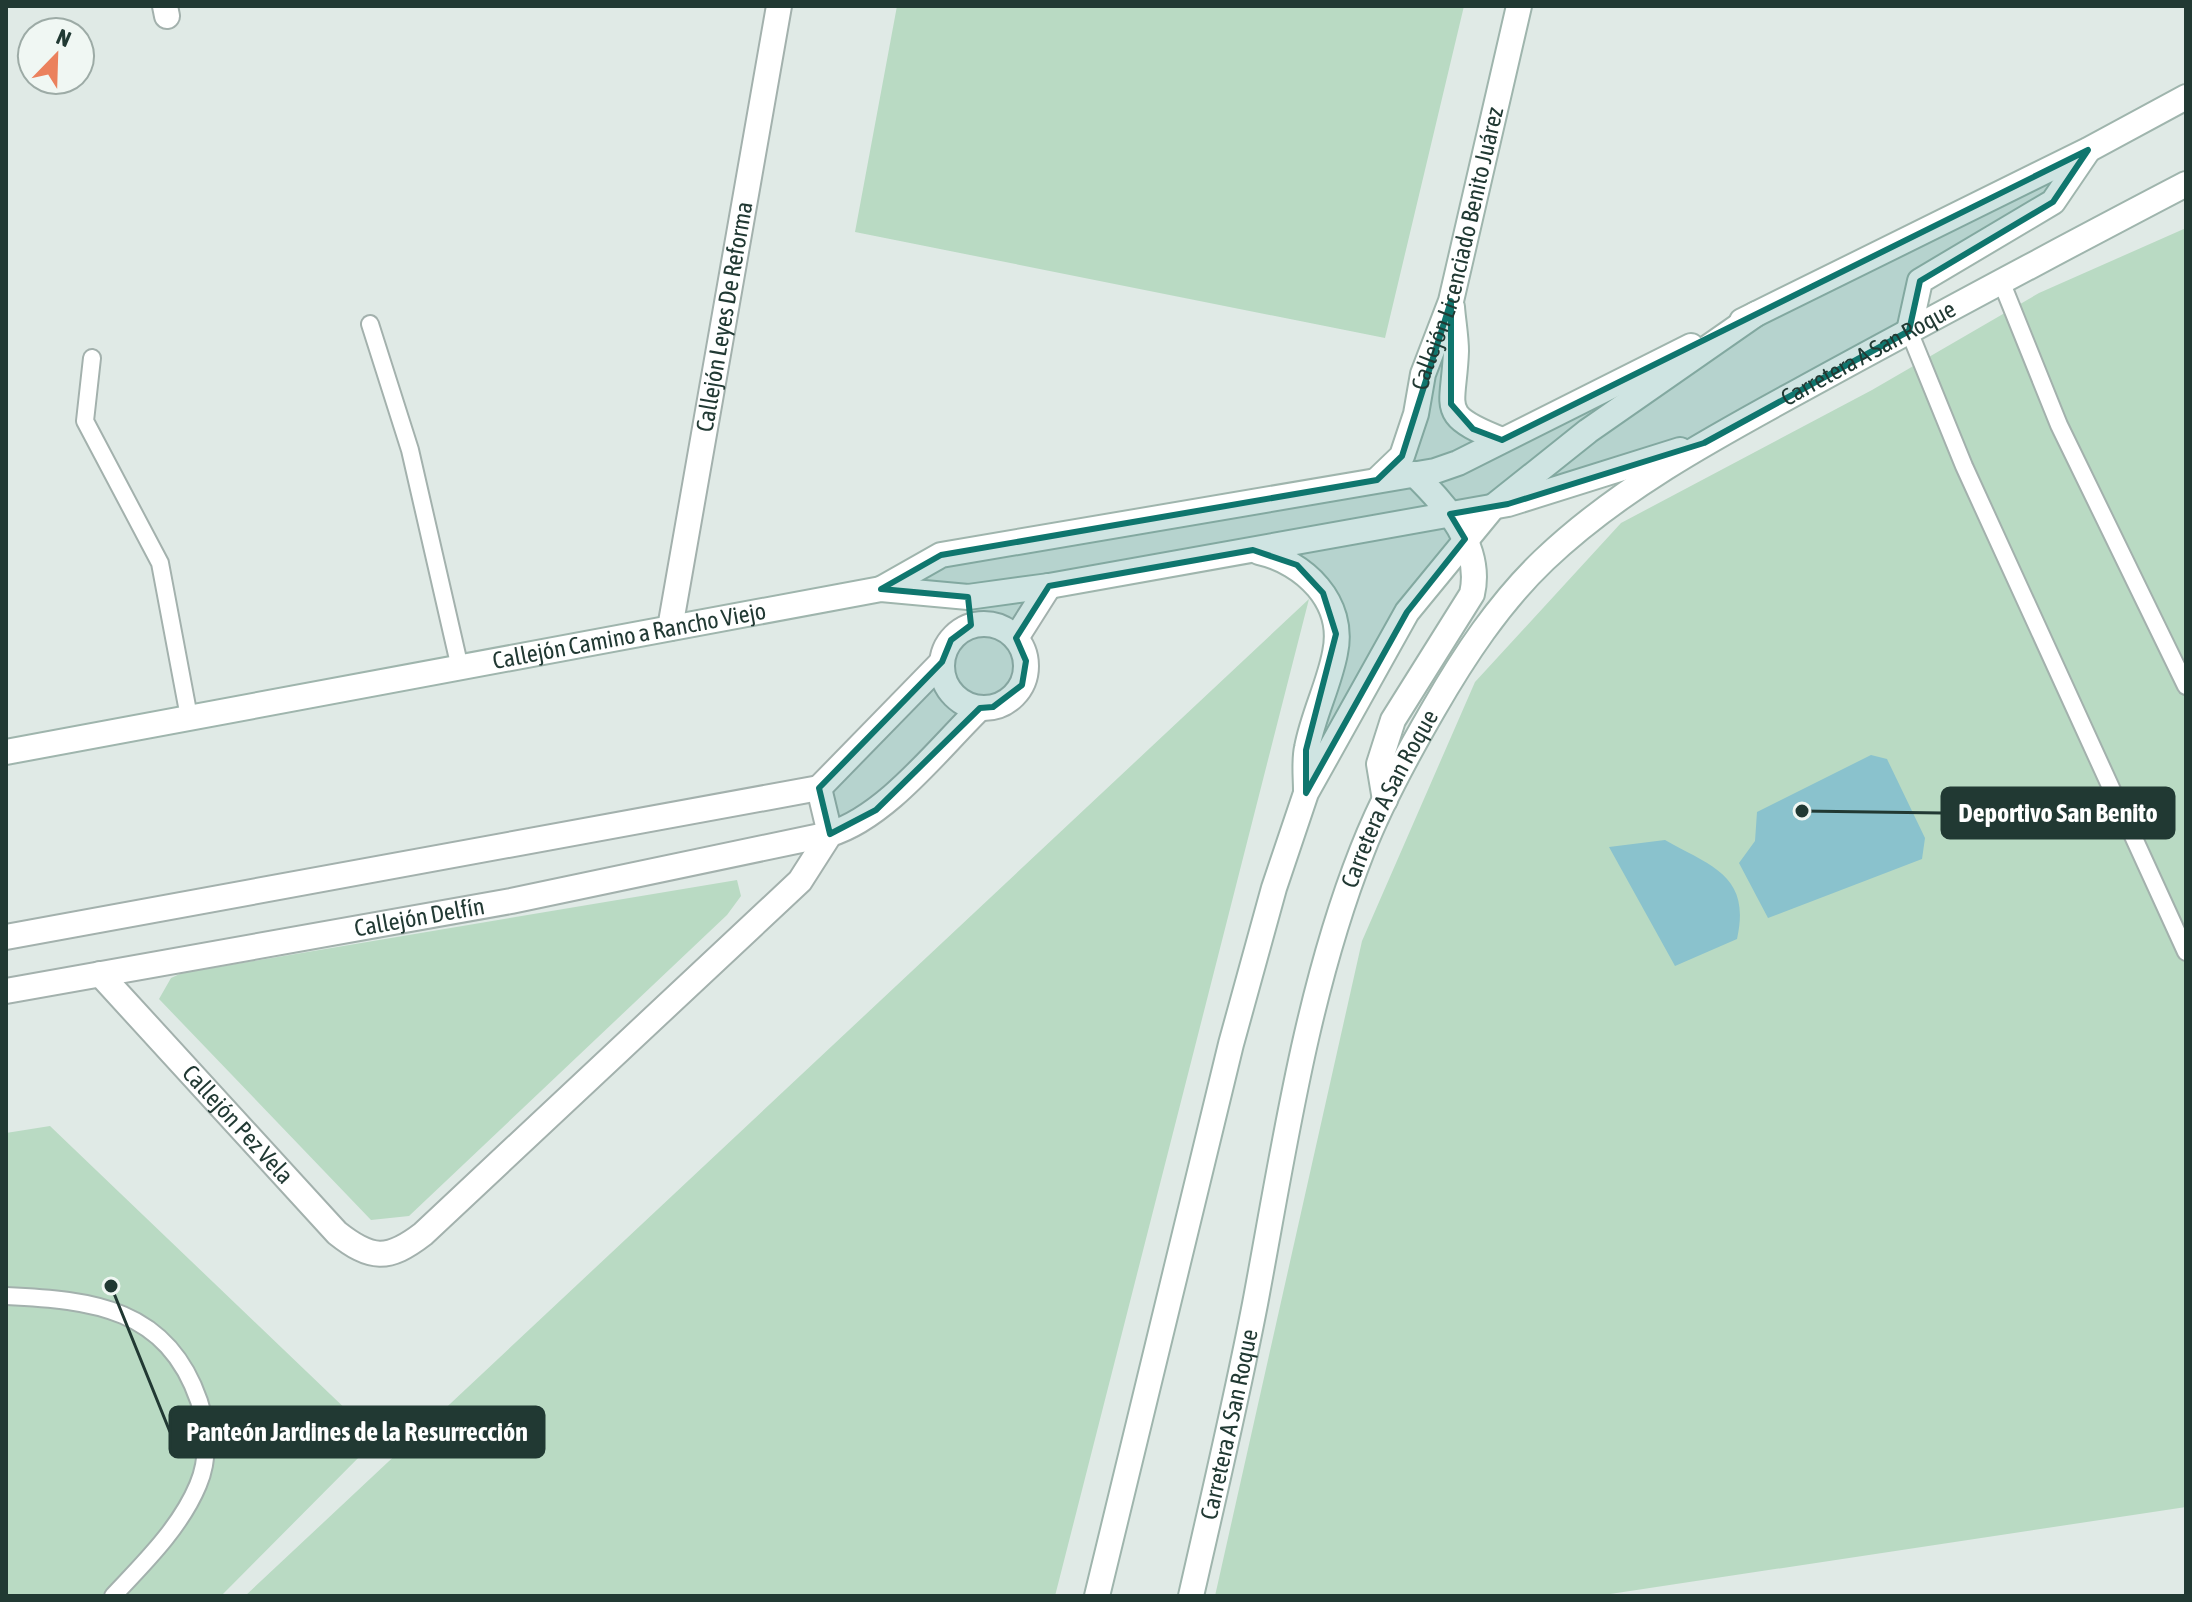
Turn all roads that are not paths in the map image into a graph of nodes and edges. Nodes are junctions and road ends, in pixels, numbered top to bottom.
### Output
1 (779, 6) edge
2 (1519, 6) edge
3 (2177, 101) edge
4 (2088, 150) junction
5 (2186, 184) edge
6 (2001, 281) junction
7 (1451, 301) junction
8 (1756, 314) junction
9 (370, 324) dead end
10 (1909, 331) junction
11 (92, 358) dead end
12 (1502, 440) junction
13 (1704, 443) junction
14 (1414, 474) junction
15 (1377, 480) junction
16 (1494, 506) junction
17 (1450, 514) junction
18 (1458, 548) junction
19 (1253, 550) junction
20 (1049, 586) junction
21 (881, 589) junction
22 (968, 597) junction
23 (971, 625) junction
24 (670, 628) junction
25 (1016, 638) junction
26 (942, 662) junction
27 (460, 668) junction
28 (2186, 686) edge
29 (980, 708) junction
30 (189, 717) junction
31 (6, 752) edge
32 (819, 788) junction
33 (1306, 793) junction
34 (1385, 800) junction
35 (830, 834) junction
36 (6, 937) edge
37 (2186, 952) edge
38 (100, 974) junction
39 (6, 991) edge
40 (6, 1296) edge
41 (1099, 1594) edge
42 (113, 1596) edge
43 (1191, 1596) edge

1 - 24 street, Callejón Leyes De Reforma
2 - 7 street, Callejón Licenciado Benito Juárez
3 - 4 street
4 - 8 street
4 - 10 street
5 - 6 street
6 - 10 street, Carretera A San Roque
6 - 28 lane
7 - 12 street
7 - 15 street, Callejón Licenciado Benito Juárez
8 - 12 street
8 - 16 street
9 - 27 lane
10 - 13 street, Carretera A San Roque
10 - 37 lane
11 - 30 lane
12 - 14 street
13 - 16 street, Callejón Camino a Rancho Viejo
13 - 34 street, Carretera A San Roque
14 - 15 street
14 - 17 street
15 - 21 street
16 - 17 street, Callejón Camino a Rancho Viejo
16 - 18 street
17 - 18 street
17 - 19 street, Callejón Camino a Rancho Viejo
18 - 33 street
18 - 34 street
19 - 20 street, Callejón Camino a Rancho Viejo
19 - 33 street
20 - 22 street, Callejón Camino a Rancho Viejo
20 - 25 street
21 - 22 street, Callejón Camino a Rancho Viejo
21 - 24 street, Callejón Camino a Rancho Viejo
22 - 23 street
23 - 25 street
23 - 26 street
24 - 27 street, Callejón Camino a Rancho Viejo
25 - 29 street
26 - 29 street
26 - 32 street
27 - 30 street, Callejón Camino a Rancho Viejo
29 - 35 street, Callejón Delfín
30 - 31 street, Callejón Camino a Rancho Viejo
32 - 35 street
32 - 36 street
33 - 41 street
34 - 43 street, Carretera A San Roque
35 - 38 street, Callejón Delfín
35 - 38 street, Callejón Pez Vela
38 - 39 street, Callejón Delfín
40 - 42 lane

